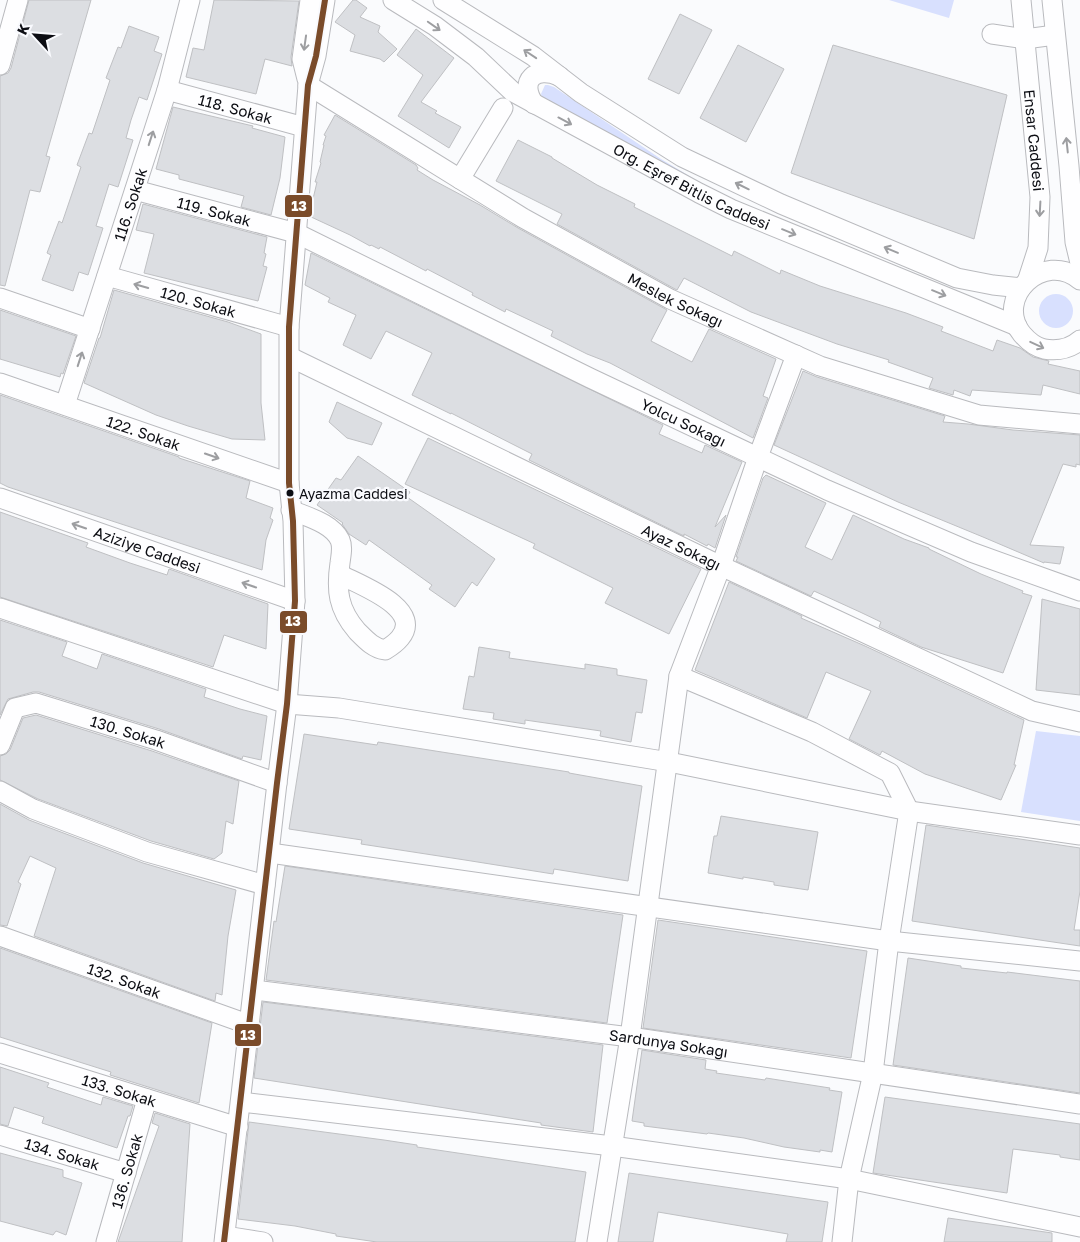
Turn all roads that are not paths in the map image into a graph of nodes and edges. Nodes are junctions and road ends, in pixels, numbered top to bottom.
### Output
1 (18, 0) edge
2 (190, 0) edge
3 (310, 0) edge
4 (325, 0) edge
5 (393, 0) edge
6 (443, 0) edge
7 (1020, 0) edge
8 (1052, 0) edge
9 (992, 34) dead end
10 (1055, 35) junction
11 (1026, 39) junction
12 (0, 65) edge
13 (560, 77) junction
14 (308, 85) junction
15 (167, 90) junction
16 (534, 104) junction
17 (502, 108) dead end
18 (304, 128) junction
19 (460, 179) junction
20 (135, 190) junction
21 (296, 233) junction
22 (1080, 263) edge
23 (107, 276) junction
24 (1080, 280) edge
25 (1024, 284) junction
26 (0, 298) edge
27 (1017, 326) junction
28 (289, 327) junction
29 (90, 330) junction
30 (1079, 342) edge
31 (796, 355) junction
32 (290, 357) junction
33 (0, 383) edge
34 (65, 406) junction
35 (1080, 424) edge
36 (758, 457) junction
37 (289, 483) junction
38 (0, 498) edge
39 (291, 510) junction
40 (721, 566) junction
41 (339, 574) dead end
42 (1079, 585) edge
43 (295, 601) junction
44 (0, 608) edge
45 (679, 676) junction
46 (288, 704) junction
47 (1080, 722) edge
48 (0, 745) edge
49 (669, 762) junction
50 (276, 783) junction
51 (0, 791) edge
52 (909, 811) junction
53 (1080, 835) edge
54 (270, 853) junction
55 (266, 885) junction
56 (648, 906) junction
57 (0, 936) edge
58 (889, 940) junction
59 (1080, 961) edge
60 (254, 990) junction
61 (250, 1025) junction
62 (630, 1037) junction
63 (0, 1053) edge
64 (873, 1073) junction
65 (147, 1099) junction
66 (241, 1102) junction
67 (1080, 1104) edge
68 (238, 1127) junction
69 (0, 1135) edge
70 (612, 1146) junction
71 (126, 1173) junction
72 (849, 1179) junction
73 (1080, 1227) edge
74 (225, 1239) edge
75 (106, 1242) edge
76 (263, 1242) edge
77 (597, 1242) edge
78 (842, 1242) edge

1 - 12 street
2 - 15 street, 116. Sokak
3 -> 14 street
4 - 14 street
5 -> 16 street, Org. Eşref Bitlis Caddesi
13 -> 6 street, Org. Eşref Bitlis Caddesi
7 - 11 street, Ensar Caddesi
8 - 10 street, Ensar Caddesi
9 - 11 street
10 - 11 street
22 -> 10 street, Ensar Caddesi
11 -> 25 street, Ensar Caddesi
13 - 16 street
25 -> 13 street, Org. Eşref Bitlis Caddesi
14 - 18 street
14 - 19 street, Meslek Sokağı
15 - 18 street, 118. Sokak
20 -> 15 street, 116. Sokak
16 -> 27 street, Org. Eşref Bitlis Caddesi
17 - 19 street
18 - 21 street
19 - 31 street, Meslek Sokağı
20 - 21 street, 119. Sokak
20 - 23 street, 116. Sokak
21 - 28 street
21 - 36 street, Yolcu Sokağı
28 -> 23 street, 120. Sokak
23 - 29 street, 116. Sokak
24 - 25 street, Org. Eşref Bitlis Caddesi
25 - 27 street
26 - 29 street
27 -> 30 street, Org. Eşref Bitlis Caddesi
28 - 32 street
34 -> 29 street, 116. Sokak
31 - 35 street, Meslek Sokağı
31 - 36 street
32 - 37 street
32 - 40 street, Ayaz Sokağı
33 - 34 street, 122. Sokak
34 -> 37 street, 122. Sokak
36 - 40 street
36 - 42 street, Yolcu Sokağı
37 - 39 street
43 -> 38 street, Aziziye Caddesi
39 - 41 street
39 - 43 street
40 - 45 street
40 - 47 street, Ayaz Sokağı
43 - 46 street
44 - 46 street
45 - 49 street
45 - 52 street
46 - 49 street
46 - 50 street
48 - 50 street, 130. Sokak
49 - 52 street
49 - 56 street
50 - 54 street
51 - 55 street
52 - 53 street
52 - 58 street
54 - 55 street
54 - 56 street
55 - 60 street
56 - 58 street
56 - 62 street
57 - 61 street, 132. Sokak
58 - 59 street
58 - 64 street
60 - 61 street
60 - 62 street, Sardunya Sokağı
61 - 66 street
62 - 64 street, Sardunya Sokağı
62 - 70 street
63 - 65 street, 133. Sokak
64 - 67 street, Sardunya Sokağı
64 - 72 street
65 - 68 street, 133. Sokak
65 - 71 street, 136. Sokak
66 - 68 street
66 - 70 street
68 - 74 street
69 - 71 street, 134. Sokak
70 - 72 street
70 - 77 street
71 - 75 street, 136. Sokak
72 - 73 street
72 - 78 street
74 - 76 street

